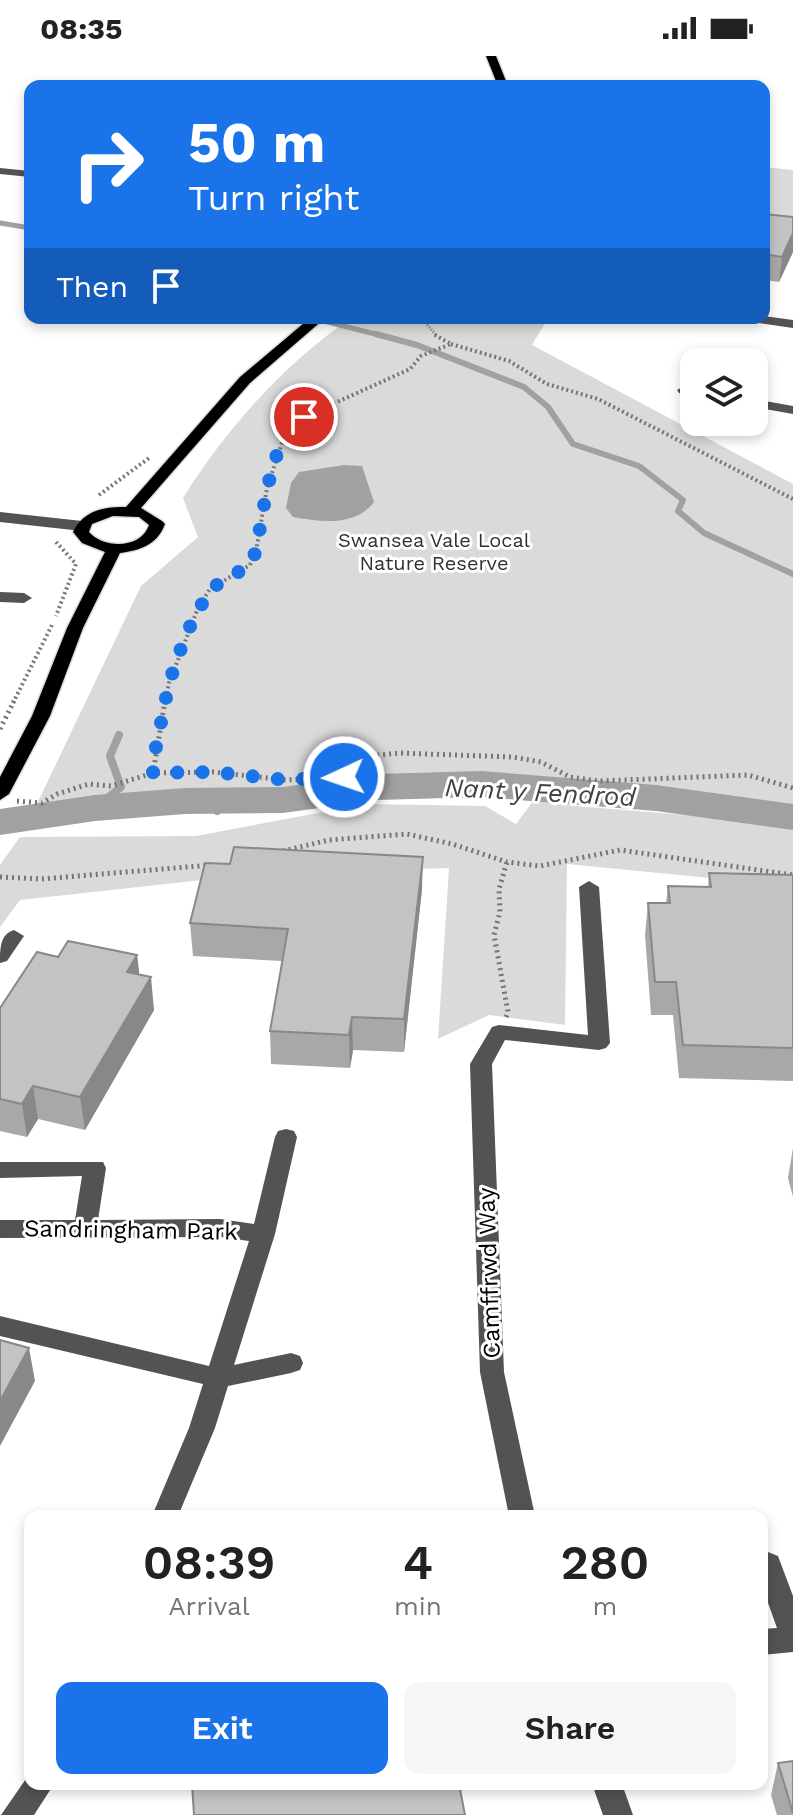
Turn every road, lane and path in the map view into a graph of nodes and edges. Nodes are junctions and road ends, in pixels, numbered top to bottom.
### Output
1 (491, 56) edge
2 (501, 80) edge
3 (0, 171) edge
4 (24, 173) edge
5 (770, 321) edge
6 (311, 324) edge
7 (425, 324) edge
8 (793, 324) edge
9 (451, 344) junction
10 (768, 406) edge
11 (793, 410) edge
12 (793, 499) edge
13 (131, 511) junction
14 (0, 517) edge
15 (82, 526) junction
16 (115, 548) junction
17 (0, 597) edge
18 (24, 598) dead end
19 (153, 773) junction
20 (793, 788) edge
21 (7, 797) edge
22 (272, 854) edge
23 (507, 862) junction
24 (213, 865) edge
25 (793, 875) edge
26 (0, 877) edge
27 (589, 887) dead end
28 (14, 936) dead end
29 (0, 956) edge
30 (499, 1032) junction
31 (286, 1137) dead end
32 (0, 1170) edge
33 (85, 1227) junction
34 (0, 1229) edge
35 (263, 1234) junction
36 (0, 1326) edge
37 (291, 1363) dead end
38 (218, 1378) junction
39 (168, 1510) edge
40 (521, 1510) edge
41 (768, 1564) dead end
42 (793, 1637) edge
43 (768, 1641) edge
44 (35, 1790) edge
45 (609, 1790) edge
46 (16, 1815) edge
47 (618, 1815) edge

1 - 2 main road
3 - 4 street
5 - 8 street
6 - 13 main road
7 - 9 path
9 - 12 path
9 - 19 path
10 - 11 street
13 - 15 main road
13 - 16 main road
14 - 15 street
15 - 16 main road
16 - 21 main road
17 - 18 street
19 - 20 path
19 - 21 path
22 - 23 path
23 - 25 path
23 - 30 path
24 - 26 path
27 - 30 street
28 - 29 street
30 - 40 street, Camffrwd Way
31 - 35 street, Sandringham Park
32 - 33 street
33 - 34 street, Sandringham Park
33 - 35 street, Sandringham Park
35 - 38 street, Sandringham Park
36 - 38 street
37 - 38 street
38 - 39 street, Sandringham Park
41 - 42 street
42 - 43 street
44 - 46 street
45 - 47 street

